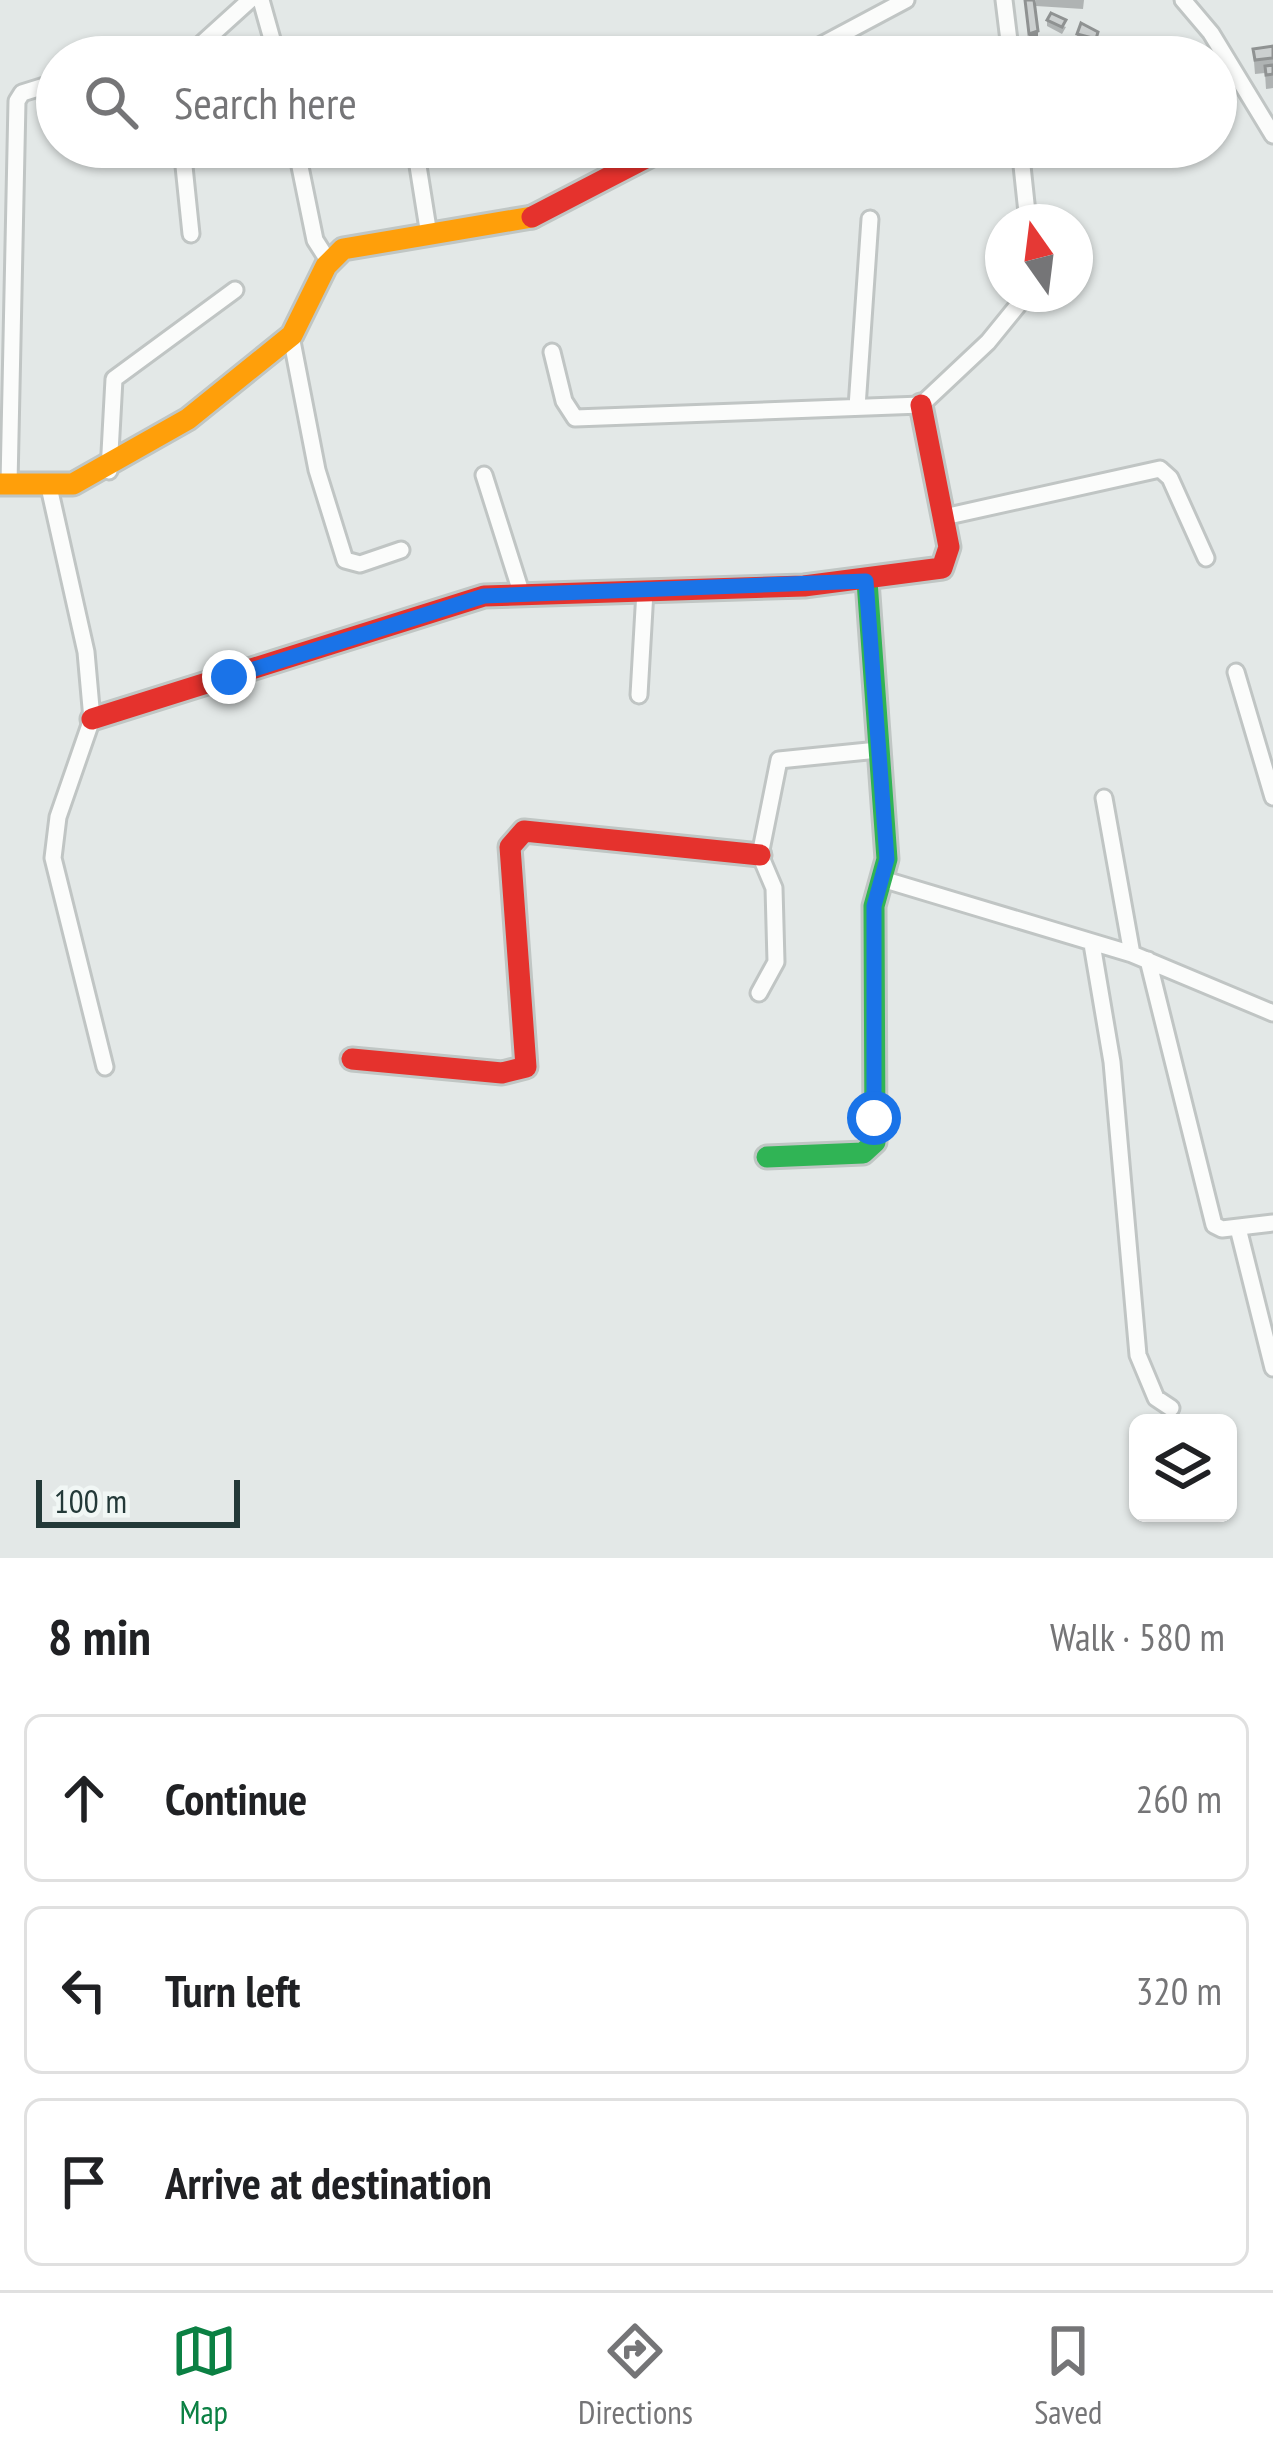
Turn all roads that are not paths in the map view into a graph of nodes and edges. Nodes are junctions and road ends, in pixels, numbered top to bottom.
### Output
1 (250, 0) edge
2 (262, 0) edge
3 (906, 0) edge
4 (1004, 0) edge
5 (1183, 0) edge
6 (210, 36) edge
7 (271, 36) edge
8 (838, 36) edge
9 (1008, 36) edge
10 (1212, 36) edge
11 (1237, 77) edge
12 (36, 88) edge
13 (1273, 135) edge
14 (184, 168) edge
15 (300, 168) edge
16 (418, 168) edge
17 (627, 168) edge
18 (1022, 168) edge
19 (1026, 204) edge
20 (870, 219) dead end
21 (190, 234) dead end
22 (429, 236) junction
23 (329, 262) junction
24 (235, 290) dead end
25 (1012, 312) edge
26 (291, 337) junction
27 (552, 352) dead end
28 (921, 405) junction
29 (857, 407) junction
30 (109, 472) junction
31 (484, 476) dead end
32 (4, 484) edge
33 (49, 488) junction
34 (944, 517) junction
35 (401, 550) dead end
36 (1206, 559) dead end
37 (866, 581) junction
38 (645, 591) junction
39 (521, 592) junction
40 (1236, 672) dead end
41 (639, 695) dead end
42 (92, 719) junction
43 (878, 750) junction
44 (1273, 797) edge
45 (1103, 798) dead end
46 (760, 855) junction
47 (882, 879) junction
48 (1092, 944) junction
49 (1140, 957) junction
50 (759, 993) dead end
51 (1273, 1013) edge
52 (352, 1059) dead end
53 (105, 1066) dead end
54 (767, 1156) dead end
55 (1273, 1222) edge
56 (1238, 1228) junction
57 (1273, 1368) edge
58 (1171, 1408) dead end

1 - 6 street
2 - 7 street
3 - 8 street
4 - 9 street
5 - 10 street
11 - 13 street
12 - 32 street
14 - 21 street
15 - 23 street
16 - 22 street
17 - 22 street
18 - 19 street
20 - 29 street
22 - 23 street
23 - 26 street
24 - 30 street
25 - 28 street
26 - 30 street
26 - 35 street
27 - 29 street
28 - 29 street
28 - 34 street
30 - 33 street
31 - 39 street
32 - 33 street
33 - 42 street
34 - 36 street
34 - 37 street
37 - 38 street
37 - 43 street
38 - 39 street
38 - 41 street
39 - 42 street
40 - 44 street
42 - 53 street
43 - 46 street
43 - 47 street
45 - 49 street
46 - 50 street
46 - 52 street
47 - 48 street
47 - 54 street
48 - 49 street
48 - 58 street
49 - 51 street
49 - 56 street
55 - 56 street
56 - 57 street

